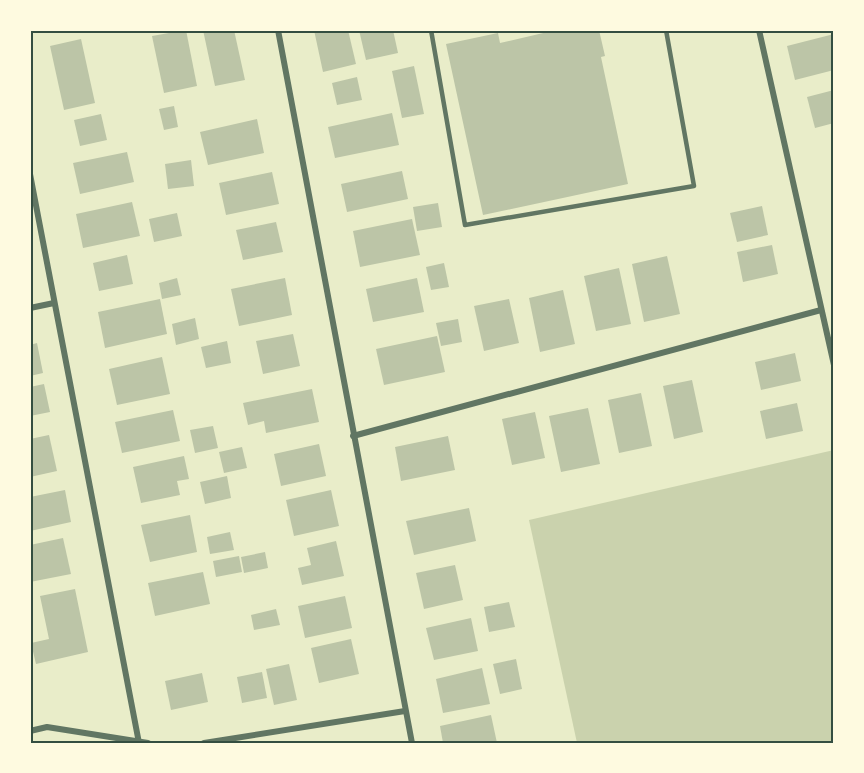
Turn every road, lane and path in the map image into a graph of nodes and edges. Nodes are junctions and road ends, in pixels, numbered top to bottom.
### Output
1 (278, 30) edge
2 (431, 30) edge
3 (666, 30) edge
4 (759, 30) edge
5 (30, 174) edge
6 (54, 303) junction
7 (30, 308) edge
8 (821, 310) junction
9 (834, 365) edge
10 (353, 436) junction
11 (405, 711) junction
12 (30, 731) edge
13 (139, 742) edge
14 (148, 743) edge
15 (204, 743) edge
16 (412, 743) edge

1 - 10 street
2 - 3 lane
4 - 8 street
5 - 6 street
6 - 7 street
6 - 13 street
8 - 9 street
8 - 10 street
10 - 11 street
11 - 15 street
11 - 16 street
12 - 13 street
13 - 14 street

